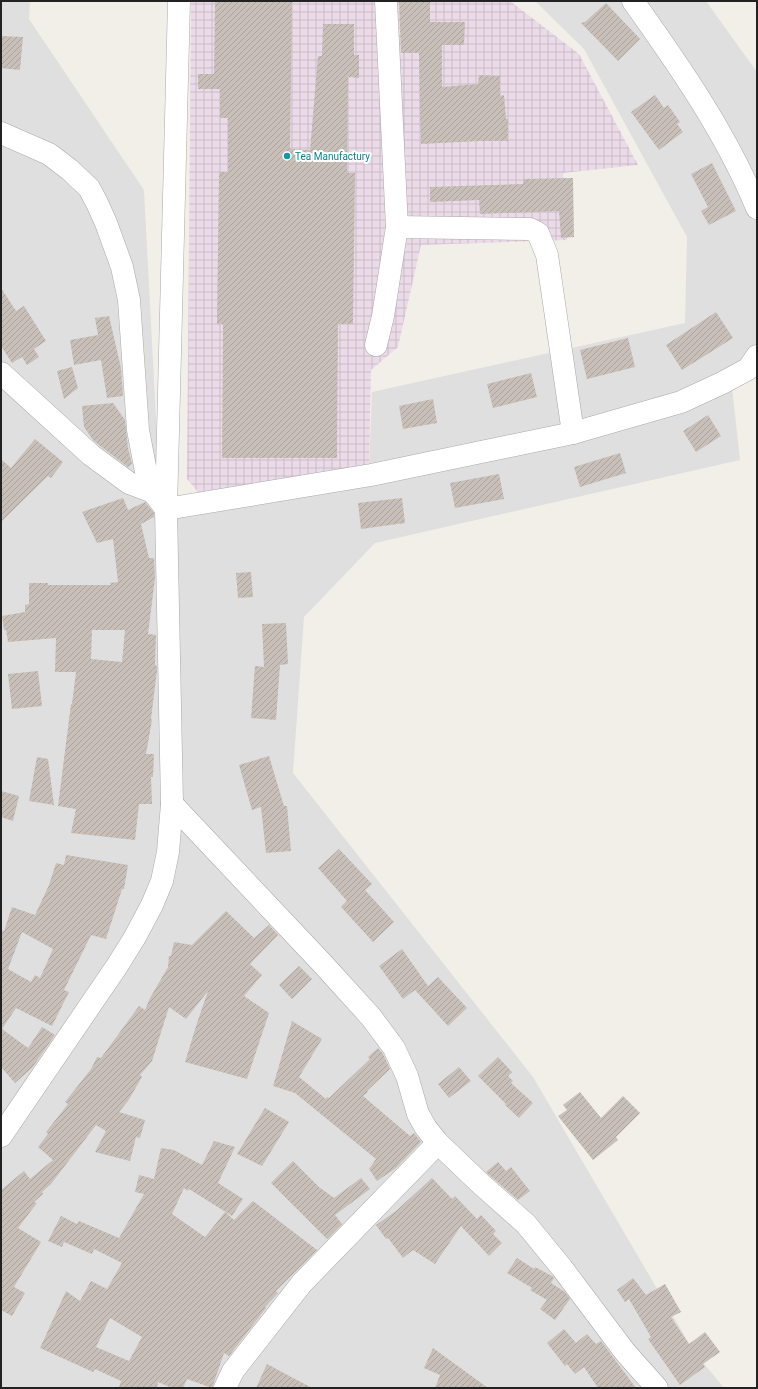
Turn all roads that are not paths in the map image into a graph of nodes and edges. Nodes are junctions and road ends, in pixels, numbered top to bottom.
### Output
1 (179, 1) edge
2 (386, 1) edge
3 (633, 1) edge
4 (1, 133) edge
5 (757, 208) edge
6 (396, 227) junction
7 (376, 344) dead end
8 (757, 356) edge
9 (1, 373) edge
10 (572, 433) junction
11 (159, 501) junction
12 (172, 804) junction
13 (1, 1136) edge
14 (438, 1143) junction
15 (225, 1388) edge
16 (657, 1388) edge

1 - 11 street
2 - 6 street
3 - 5 street
4 - 11 street
6 - 7 street
6 - 10 street
8 - 10 street
9 - 11 street
10 - 11 street
11 - 12 street
12 - 13 street
12 - 14 street
14 - 15 street
14 - 16 street

